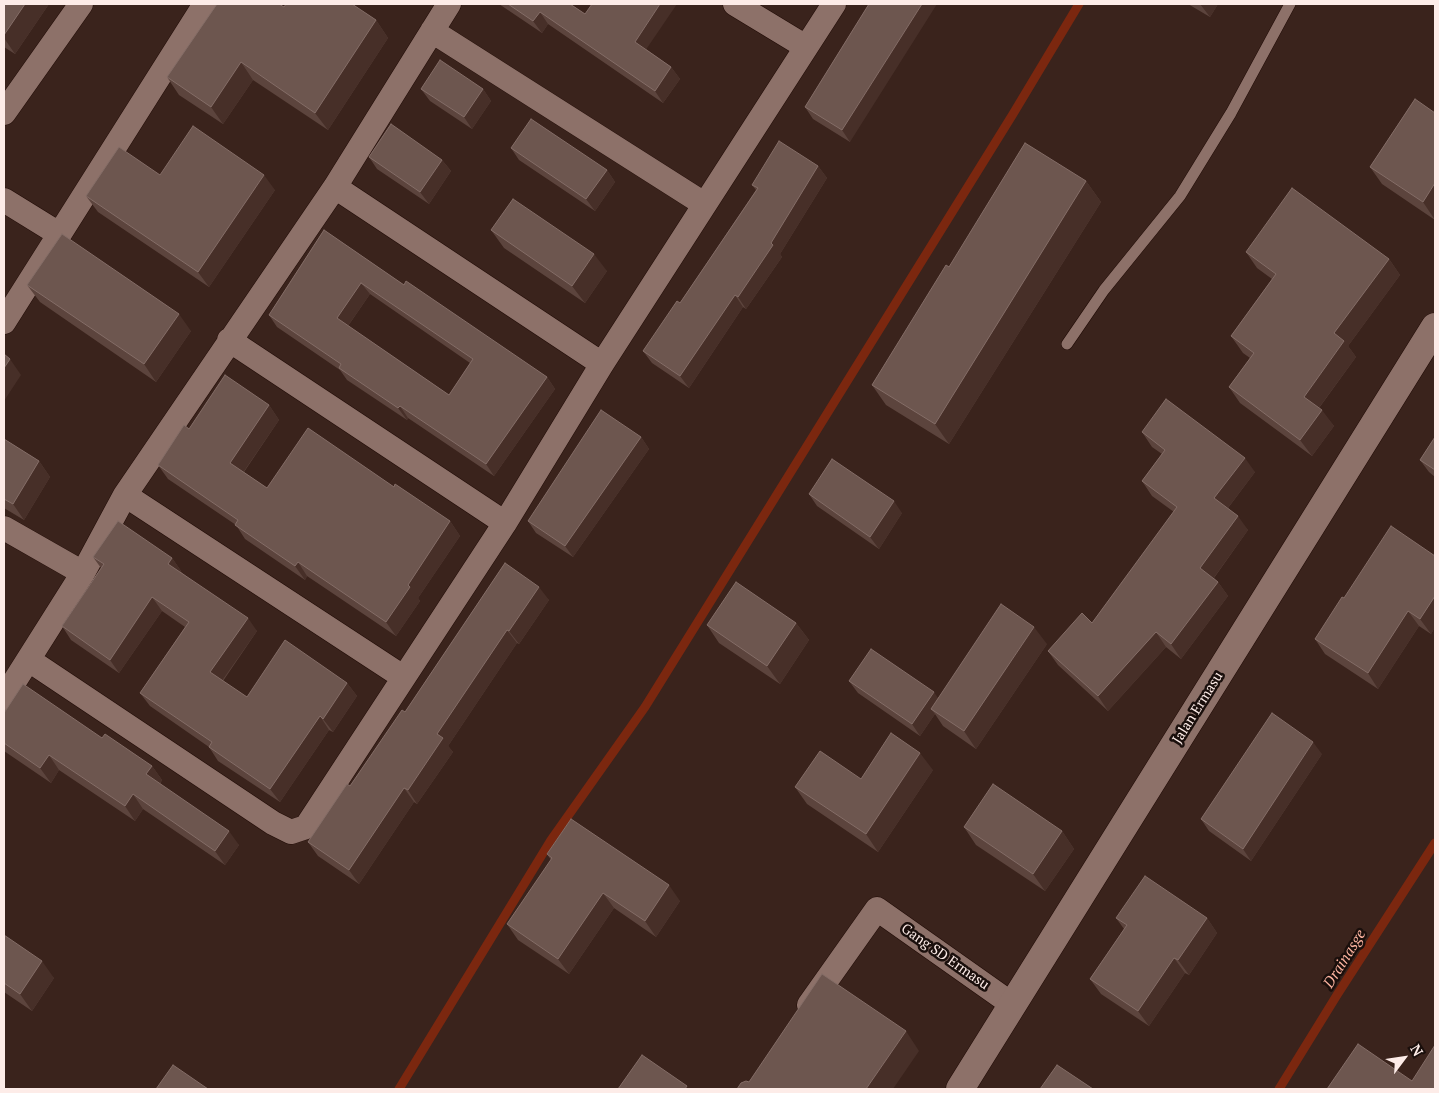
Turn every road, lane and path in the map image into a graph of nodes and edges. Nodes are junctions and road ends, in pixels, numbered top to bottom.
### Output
1 (81, 4) edge
2 (205, 4) edge
3 (449, 4) edge
4 (735, 4) edge
5 (834, 4) edge
6 (1290, 4) edge
7 (432, 31) junction
8 (806, 47) junction
9 (4, 113) edge
10 (335, 187) junction
11 (4, 200) edge
12 (704, 204) junction
13 (59, 234) junction
14 (4, 322) edge
15 (1435, 327) edge
16 (229, 340) junction
17 (1066, 344) dead end
18 (602, 364) junction
19 (125, 495) junction
20 (505, 523) junction
21 (4, 528) edge
22 (83, 573) junction
23 (29, 660) junction
24 (403, 677) junction
25 (4, 698) edge
26 (1013, 1005) junction
27 (796, 1026) edge
28 (960, 1089) edge

1 - 9 street
2 - 13 street
3 - 7 street
4 - 8 street
5 - 8 street
6 - 17 lane
7 - 10 street
7 - 12 street
8 - 12 street
10 - 16 street
10 - 18 street
11 - 13 street
12 - 18 street
13 - 14 street
15 - 26 street, Jalan Ermasu
16 - 19 street
16 - 20 street
18 - 20 street
19 - 22 street
19 - 24 street
20 - 24 street
21 - 22 street
22 - 23 street
23 - 24 street
23 - 25 street
26 - 27 street, Gang SD Ermasu
26 - 28 street, Jalan Ermasu

